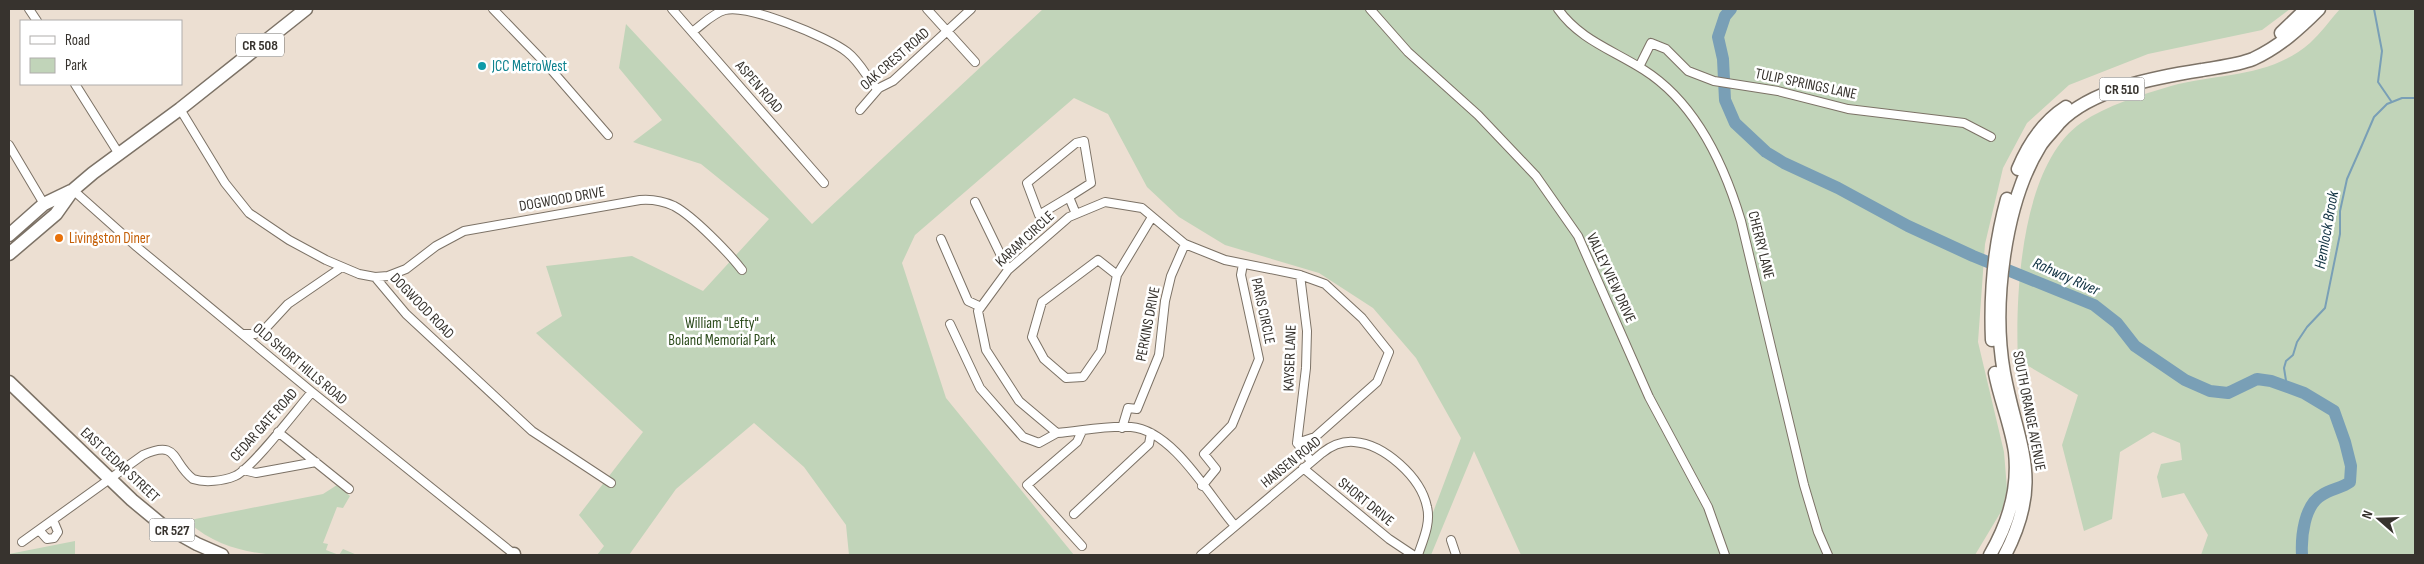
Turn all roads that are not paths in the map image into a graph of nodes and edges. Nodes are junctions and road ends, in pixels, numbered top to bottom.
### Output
1 (29, 9) edge
2 (306, 9) edge
3 (493, 9) edge
4 (672, 9) edge
5 (926, 9) edge
6 (971, 9) edge
7 (1370, 9) edge
8 (1558, 9) edge
9 (2306, 9) edge
10 (2319, 9) edge
11 (36, 20) edge
12 (947, 30) junction
13 (692, 32) junction
14 (975, 62) dead end
15 (1639, 67) junction
16 (76, 85) edge
17 (879, 88) junction
18 (180, 109) junction
19 (860, 110) dead end
20 (608, 135) dead end
21 (1991, 137) dead end
22 (9, 145) edge
23 (118, 154) junction
24 (824, 183) dead end
25 (73, 190) junction
26 (1069, 197) junction
27 (975, 202) dead end
28 (44, 204) junction
29 (1076, 214) junction
30 (1152, 217) junction
31 (9, 235) edge
32 (941, 239) dead end
33 (1185, 244) junction
34 (13, 250) edge
35 (2000, 253) junction
36 (1243, 264) junction
37 (342, 267) junction
38 (742, 270) dead end
39 (1008, 270) junction
40 (1117, 275) junction
41 (1300, 275) junction
42 (374, 277) junction
43 (981, 307) junction
44 (950, 324) dead end
45 (243, 334) junction
46 (9, 382) edge
47 (312, 392) junction
48 (1122, 428) junction
49 (1082, 431) junction
50 (278, 432) junction
51 (1057, 433) junction
52 (1151, 433) junction
53 (1297, 442) junction
54 (1311, 461) junction
55 (316, 462) junction
56 (1303, 468) junction
57 (243, 470) junction
58 (111, 480) junction
59 (611, 483) dead end
60 (1202, 486) junction
61 (349, 489) dead end
62 (2018, 502) junction
63 (1074, 514) dead end
64 (53, 520) junction
65 (1235, 526) junction
66 (39, 530) junction
67 (1451, 540) dead end
68 (22, 542) dead end
69 (1082, 546) dead end
70 (222, 555) edge
71 (515, 555) edge
72 (1201, 555) edge
73 (1413, 555) edge
74 (1418, 555) edge
75 (1456, 555) edge
76 (1725, 555) edge
77 (1828, 555) edge
78 (1990, 555) edge
79 (2005, 555) edge

1 - 11 street
2 - 18 main road, CR 508
3 - 20 street
4 - 13 street, ASPEN ROAD
5 - 12 street
6 - 12 street, OAK CREST ROAD
7 - 76 street, VALLEY VIEW DRIVE
8 - 15 street, CHERRY LANE
9 - 35 main road, SOUTH ORANGE AVENUE
10 - 35 main road, SOUTH ORANGE AVENUE / CR 510
12 - 14 street
12 - 17 street, OAK CREST ROAD
13 - 17 street
13 - 24 street, ASPEN ROAD
15 - 21 street, TULIP SPRINGS LANE
15 - 77 street, CHERRY LANE
16 - 23 street
17 - 19 street, OAK CREST ROAD
18 - 23 main road, CR 508
18 - 37 street, DOGWOOD ROAD
22 - 28 street
23 - 25 main road, CR 508
25 - 28 main road, CR 508
25 - 34 main road, CR 508
25 - 45 street, OLD SHORT HILLS ROAD
26 - 26 street
26 - 29 street
27 - 39 street
28 - 31 main road, CR 508
28 - 34 main road
29 - 30 street, KARAM CIRCLE
29 - 39 street, KARAM CIRCLE
30 - 33 street, KARAM CIRCLE
30 - 40 street
32 - 43 street
33 - 36 street, KARAM CIRCLE
33 - 48 street, PERKINS DRIVE
35 - 62 main road, SOUTH ORANGE AVENUE / CR 510
36 - 41 street, KARAM CIRCLE
36 - 60 street, PARIS CIRCLE
37 - 42 street, DOGWOOD ROAD
37 - 45 street
38 - 42 street, DOGWOOD DRIVE
39 - 43 street, KARAM CIRCLE
40 - 40 street
41 - 53 street, KAYSER LANE
41 - 53 street, KARAM CIRCLE
42 - 59 street, DOGWOOD ROAD
43 - 51 street
44 - 51 street
45 - 47 street, OLD SHORT HILLS ROAD
46 - 58 main road, EAST CEDAR STREET / CR 527
47 - 50 street, CEDAR GATE ROAD
47 - 71 street, OLD SHORT HILLS ROAD
48 - 49 street
48 - 52 street
49 - 51 street
49 - 69 street
50 - 55 street
50 - 57 street, CEDAR GATE ROAD
52 - 60 street
52 - 63 street
53 - 54 street
54 - 56 street, HANSEN ROAD
54 - 74 street, HANSEN ROAD
55 - 57 street
55 - 61 street
56 - 65 street, HANSEN ROAD
56 - 73 street, SHORT DRIVE
57 - 58 street, CEDAR GATE ROAD
58 - 64 street
58 - 70 main road, EAST CEDAR STREET / CR 527
60 - 65 street
62 - 78 main road, SOUTH ORANGE AVENUE
62 - 79 main road, SOUTH ORANGE AVENUE / CR 510
64 - 66 street
64 - 66 street
65 - 72 street, HANSEN ROAD
66 - 68 street
67 - 75 street

